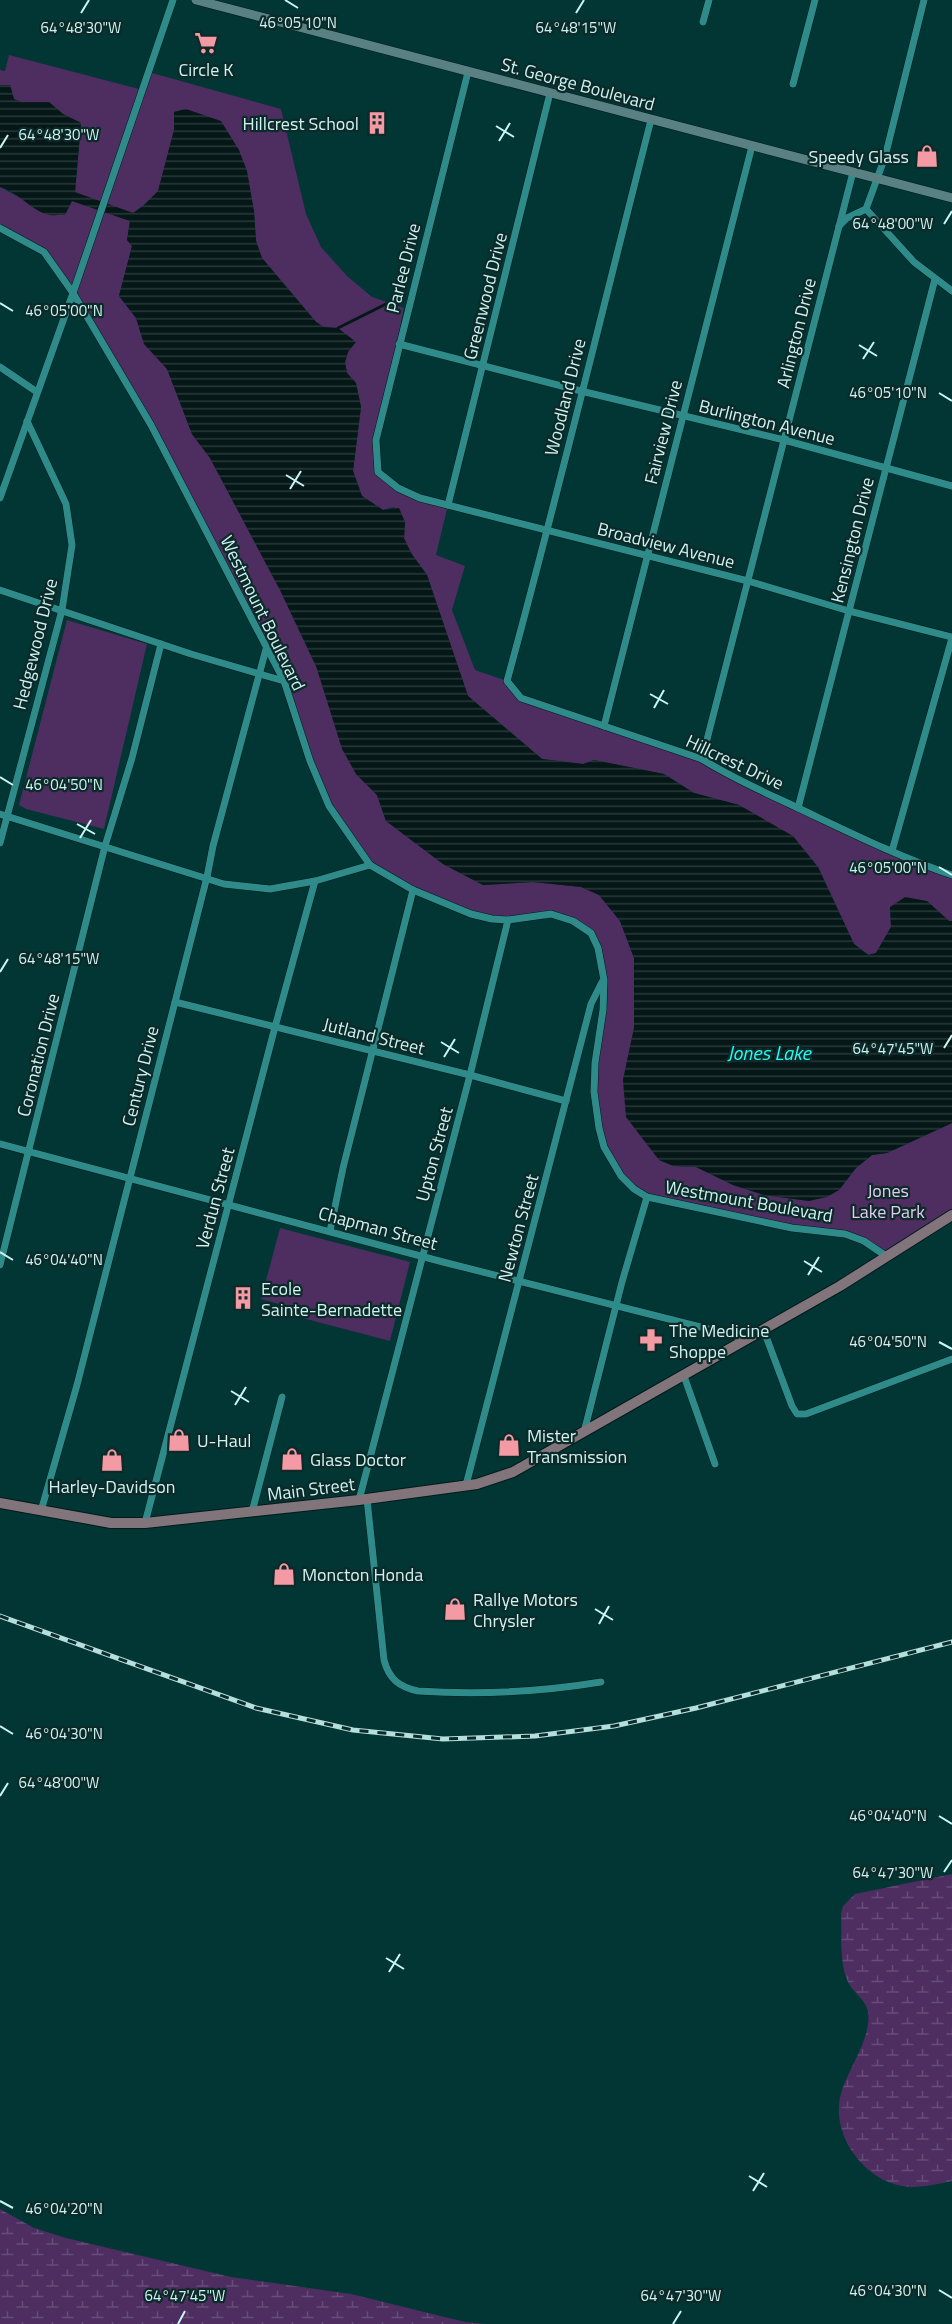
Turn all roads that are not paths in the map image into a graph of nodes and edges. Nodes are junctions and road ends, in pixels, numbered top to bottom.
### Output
1 (173, 0) edge
2 (196, 0) edge
3 (709, 0) edge
4 (815, 0) edge
5 (924, 0) edge
6 (703, 22) dead end
7 (468, 72) junction
8 (793, 84) dead end
9 (550, 93) junction
10 (651, 120) junction
11 (752, 146) junction
12 (853, 172) junction
13 (877, 178) junction
14 (952, 198) edge
15 (866, 208) junction
16 (0, 228) edge
17 (838, 229) junction
18 (935, 279) junction
19 (952, 291) edge
20 (73, 293) junction
21 (399, 344) junction
22 (483, 366) junction
23 (0, 367) edge
24 (581, 391) junction
25 (37, 392) junction
26 (682, 416) junction
27 (27, 421) junction
28 (784, 440) junction
29 (885, 470) junction
30 (378, 472) joint
31 (952, 486) edge
32 (0, 498) edge
33 (448, 505) junction
34 (548, 532) junction
35 (646, 556) junction
36 (748, 580) junction
37 (0, 590) edge
38 (62, 610) junction
39 (849, 611) junction
40 (952, 637) edge
41 (161, 644) junction
42 (266, 648) junction
43 (259, 675) junction
44 (284, 681) junction
45 (507, 681) joint
46 (604, 726) junction
47 (702, 759) junction
48 (798, 808) junction
49 (3, 815) edge
50 (0, 843) edge
51 (105, 846) junction
52 (892, 851) junction
53 (370, 865) junction
54 (952, 875) edge
55 (207, 877) junction
56 (315, 881) junction
57 (413, 890) junction
58 (508, 920) junction
59 (604, 980) junction
60 (175, 1002) junction
61 (275, 1027) junction
62 (374, 1051) junction
63 (470, 1075) junction
64 (566, 1101) junction
65 (0, 1144) edge
66 (30, 1152) junction
67 (129, 1178) junction
68 (647, 1197) junction
69 (229, 1205) junction
70 (952, 1215) edge
71 (330, 1231) junction
72 (422, 1256) junction
73 (886, 1256) junction
74 (0, 1265) edge
75 (519, 1281) junction
76 (617, 1305) junction
77 (764, 1331) junction
78 (748, 1339) junction
79 (952, 1359) edge
80 (684, 1376) junction
81 (282, 1397) dead end
82 (584, 1433) junction
83 (715, 1464) dead end
84 (466, 1485) junction
85 (363, 1499) junction
86 (0, 1503) edge
87 (41, 1511) junction
88 (252, 1512) junction
89 (145, 1523) junction
90 (601, 1682) dead end

1 - 20 street
2 - 7 main road, St. George Boulevard
3 - 6 street
4 - 8 street
5 - 13 street
7 - 9 main road, St. George Boulevard
7 - 21 street, Parlee Drive
9 - 10 main road, St. George Boulevard
9 - 22 street, Greenwood Drive
10 - 11 main road, St. George Boulevard
10 - 24 street, Woodland Drive
11 - 12 main road, St. George Boulevard
11 - 26 street, Fairview Drive
12 - 13 main road, St. George Boulevard
12 - 17 street, Arlington Drive
13 - 14 main road, St. George Boulevard
13 - 15 street
15 - 17 street
15 - 18 street
16 - 20 street, Westmount Boulevard
17 - 28 street, Arlington Drive
18 - 19 street
18 - 29 street, Kensington Drive
20 - 25 street
20 - 42 street, Westmount Boulevard
21 - 22 street, Burlington Avenue
21 - 30 street, Parlee Drive
22 - 24 street, Burlington Avenue
22 - 33 street, Greenwood Drive
23 - 25 street
24 - 26 street, Burlington Avenue
24 - 34 street, Woodland Drive
25 - 27 street
26 - 28 street, Burlington Avenue
26 - 35 street, Fairview Drive
27 - 32 street
27 - 38 street, Hedgewood Drive
28 - 29 street, Burlington Avenue
28 - 36 street, Arlington Drive
29 - 31 street, Burlington Avenue
29 - 39 street, Kensington Drive
30 - 33 street, Broadview Avenue
33 - 34 street, Broadview Avenue
34 - 35 street, Broadview Avenue
34 - 45 street, Woodland Drive
35 - 36 street, Broadview Avenue
35 - 46 street, Fairview Drive
36 - 39 street, Broadview Avenue
36 - 47 street, Arlington Drive
37 - 38 street
38 - 41 street
38 - 49 street, Hedgewood Drive
39 - 40 street, Broadview Avenue
39 - 48 street, Kensington Drive
40 - 52 street
41 - 43 street
41 - 51 street, Coronation Drive
42 - 43 street, Century Drive
42 - 44 street, Westmount Boulevard
43 - 44 street
43 - 55 street, Century Drive
44 - 53 street, Westmount Boulevard
45 - 46 street, Hillcrest Drive
46 - 47 street, Hillcrest Drive
47 - 48 street, Hillcrest Drive
48 - 52 street, Hillcrest Drive
49 - 50 street, Hedgewood Drive
49 - 51 street
51 - 55 street
51 - 66 street, Coronation Drive
52 - 54 street, Hillcrest Drive
53 - 56 street
53 - 57 street, Westmount Boulevard
55 - 56 street
55 - 60 street, Century Drive
56 - 61 street, Verdun Street
57 - 58 street, Westmount Boulevard
57 - 62 street
58 - 59 street, Westmount Boulevard
58 - 63 street, Upton Street
59 - 64 street, Newton Street
59 - 68 street, Westmount Boulevard
60 - 61 street, Jutland Street
60 - 67 street, Century Drive
61 - 62 street, Jutland Street
61 - 69 street, Verdun Street
62 - 63 street, Jutland Street
62 - 71 street
63 - 64 street, Jutland Street
63 - 72 street, Upton Street
64 - 75 street, Newton Street
65 - 66 street, Chapman Street
66 - 67 street, Chapman Street
66 - 74 street, Coronation Drive
67 - 69 street, Chapman Street
67 - 87 street, Century Drive
68 - 73 street, Westmount Boulevard
68 - 76 street
69 - 71 street, Chapman Street
69 - 89 street, Verdun Street
70 - 73 main road, Main Street
71 - 72 street, Chapman Street
72 - 75 street, Chapman Street
72 - 85 street, Upton Street
73 - 77 main road, Main Street
75 - 76 street, Chapman Street
75 - 84 street, Newton Street
76 - 78 street, Chapman Street
76 - 82 street
77 - 78 main road, Main Street
77 - 79 street
78 - 80 main road, Main Street
80 - 82 main road, Main Street
80 - 83 street
81 - 88 street
82 - 84 main road, Main Street
84 - 85 main road, Main Street
85 - 88 main road, Main Street
85 - 90 street
86 - 87 main road, Main Street
87 - 89 main road, Main Street
88 - 89 main road, Main Street

